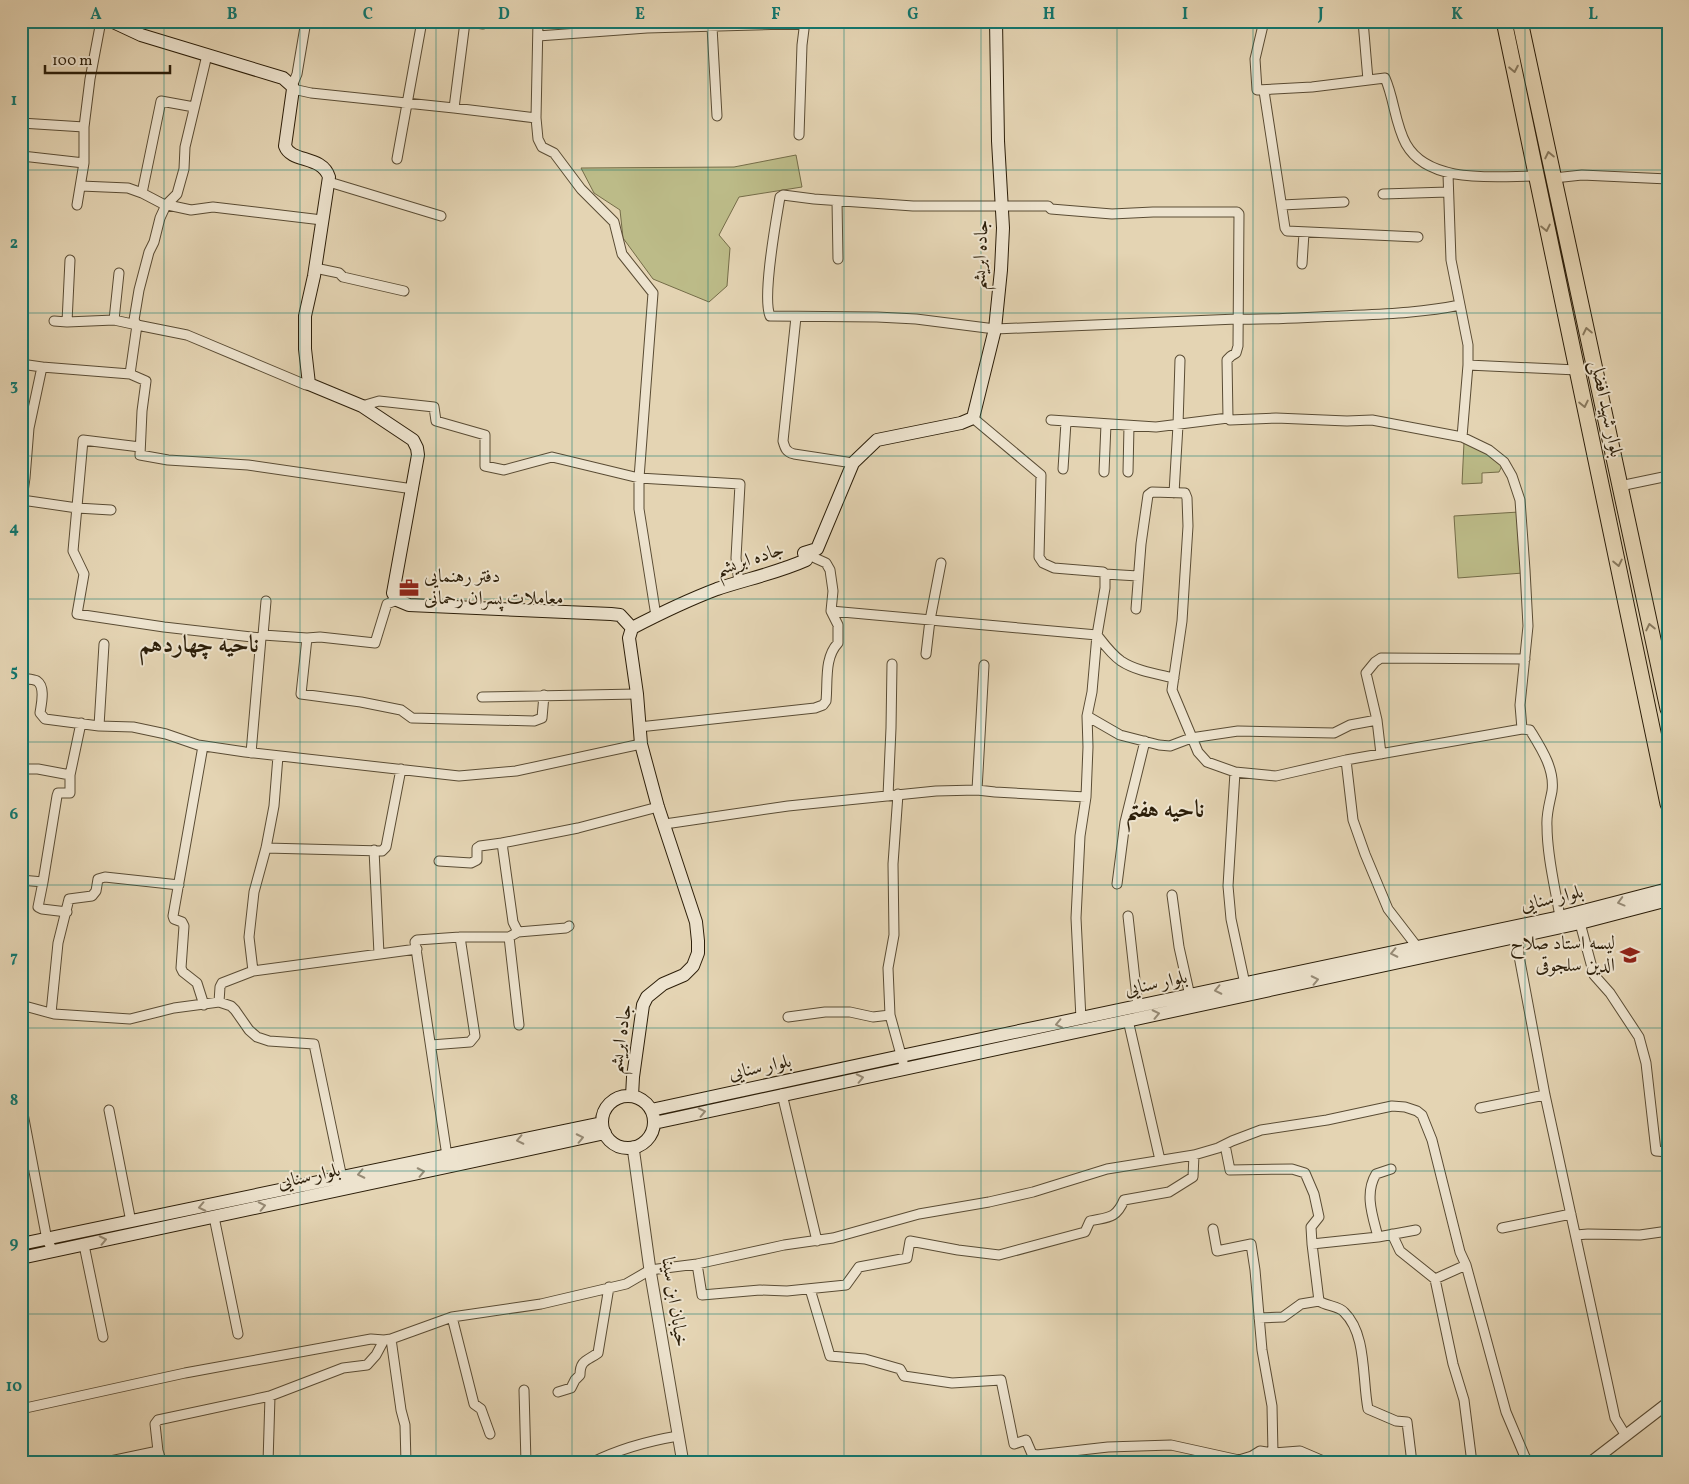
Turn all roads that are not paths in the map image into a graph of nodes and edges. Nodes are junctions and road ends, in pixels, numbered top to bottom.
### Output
1 (101, 21) edge
2 (111, 21) edge
3 (306, 21) edge
4 (422, 21) edge
5 (538, 21) edge
6 (602, 21) edge
7 (895, 21) edge
8 (996, 21) edge
9 (1264, 21) edge
10 (1363, 21) edge
11 (1504, 21) edge
12 (1537, 21) edge
13 (464, 22) edge
14 (805, 22) edge
15 (776, 23) edge
16 (483, 24) dead end
17 (692, 24) edge
18 (737, 24) edge
19 (647, 25) edge
20 (712, 27) junction
21 (1521, 27) edge
22 (602, 31) junction
23 (538, 36) junction
24 (1508, 40) junction
25 (206, 55) junction
26 (1368, 80) junction
27 (293, 88) junction
28 (1264, 91) junction
29 (408, 104) junction
30 (194, 107) junction
31 (454, 108) junction
32 (716, 116) dead end
33 (536, 118) junction
34 (21, 122) edge
35 (84, 127) junction
36 (799, 135) dead end
37 (22, 156) edge
38 (398, 159) dead end
39 (84, 164) junction
40 (1448, 174) junction
41 (1535, 176) junction
42 (1554, 178) junction
43 (1668, 179) edge
44 (329, 182) junction
45 (81, 186) junction
46 (1448, 192) junction
47 (142, 193) junction
48 (1383, 194) dead end
49 (838, 201) junction
50 (1344, 202) dead end
51 (78, 205) dead end
52 (166, 205) junction
53 (1001, 205) junction
54 (1282, 205) junction
55 (441, 216) dead end
56 (322, 220) junction
57 (1304, 232) junction
58 (1418, 237) dead end
59 (838, 259) dead end
60 (70, 260) dead end
61 (1302, 264) dead end
62 (315, 268) junction
63 (119, 273) dead end
64 (404, 291) dead end
65 (1460, 305) junction
66 (796, 317) junction
67 (1237, 319) junction
68 (114, 320) junction
69 (54, 321) dead end
70 (67, 322) junction
71 (137, 325) junction
72 (995, 329) junction
73 (1180, 360) dead end
74 (21, 364) edge
75 (1468, 366) junction
76 (42, 367) junction
77 (1577, 370) junction
78 (130, 374) junction
79 (309, 384) junction
80 (362, 406) junction
81 (973, 418) junction
82 (1228, 418) junction
83 (1051, 420) dead end
84 (1066, 422) junction
85 (1606, 422) junction
86 (1106, 424) junction
87 (1178, 424) junction
88 (1129, 426) junction
89 (1589, 426) junction
90 (25, 427) edge
91 (1462, 437) junction
92 (140, 447) junction
93 (853, 462) junction
94 (1063, 469) dead end
95 (1104, 472) dead end
96 (1128, 472) dead end
97 (1668, 476) edge
98 (23, 477) edge
99 (639, 478) junction
100 (1620, 486) junction
101 (413, 489) junction
102 (1174, 493) junction
103 (22, 500) edge
104 (21, 506) edge
105 (77, 508) junction
106 (111, 510) dead end
107 (804, 553) junction
108 (941, 563) dead end
109 (1105, 574) junction
110 (1138, 576) junction
111 (739, 583) junction
112 (397, 600) junction
113 (266, 601) dead end
114 (1136, 609) dead end
115 (832, 611) junction
116 (656, 616) junction
117 (930, 620) junction
118 (632, 628) junction
119 (1097, 635) junction
120 (262, 637) junction
121 (307, 638) junction
122 (104, 644) dead end
123 (926, 654) dead end
124 (1525, 659) junction
125 (892, 664) dead end
126 (984, 665) dead end
127 (21, 678) edge
128 (1174, 678) junction
129 (638, 694) junction
130 (544, 696) junction
131 (482, 697) dead end
132 (1668, 709) edge
133 (1087, 716) junction
134 (1377, 720) junction
135 (82, 723) junction
136 (99, 726) junction
137 (639, 727) junction
138 (1522, 728) junction
139 (1191, 738) junction
140 (1145, 741) junction
141 (641, 744) junction
142 (203, 746) junction
143 (251, 753) junction
144 (1381, 754) junction
145 (278, 756) junction
146 (1346, 760) junction
147 (21, 769) edge
148 (401, 769) junction
149 (1235, 772) junction
150 (70, 775) junction
151 (977, 790) junction
152 (898, 794) junction
153 (888, 796) junction
154 (1086, 797) junction
155 (1668, 804) edge
156 (658, 807) junction
157 (665, 824) junction
158 (502, 843) junction
159 (266, 848) junction
160 (374, 850) junction
161 (439, 861) dead end
162 (21, 880) edge
163 (43, 882) junction
164 (1117, 884) dead end
165 (179, 885) junction
166 (1668, 889) edge
167 (1172, 895) dead end
168 (1668, 900) edge
169 (67, 912) junction
170 (1128, 916) dead end
171 (1560, 917) junction
172 (1580, 923) junction
173 (569, 926) dead end
174 (518, 932) junction
175 (1518, 936) junction
176 (460, 937) junction
177 (509, 938) junction
178 (1418, 948) junction
179 (417, 949) junction
180 (379, 954) junction
181 (252, 971) junction
182 (1245, 984) junction
183 (1190, 996) junction
184 (219, 1002) junction
185 (21, 1005) edge
186 (204, 1005) junction
187 (1138, 1007) junction
188 (51, 1013) junction
189 (890, 1015) junction
190 (788, 1017) dead end
191 (1081, 1019) junction
192 (1128, 1020) junction
193 (519, 1025) dead end
194 (431, 1045) junction
195 (903, 1062) junction
196 (782, 1094) junction
197 (1545, 1095) junction
198 (632, 1096) junction
199 (21, 1103) edge
200 (1480, 1108) dead end
201 (110, 1110) dead end
202 (653, 1116) junction
203 (604, 1128) junction
204 (1225, 1145) junction
205 (633, 1147) junction
206 (1668, 1152) edge
207 (1194, 1155) junction
208 (448, 1156) junction
209 (1160, 1160) junction
210 (1391, 1169) dead end
211 (342, 1178) junction
212 (1571, 1214) junction
213 (214, 1217) junction
214 (132, 1222) junction
215 (1502, 1228) dead end
216 (1213, 1229) dead end
217 (1416, 1230) dead end
218 (1668, 1231) edge
219 (1392, 1234) junction
220 (1576, 1235) junction
221 (1378, 1237) junction
222 (816, 1241) junction
223 (21, 1244) edge
224 (1312, 1244) junction
225 (84, 1245) junction
226 (50, 1246) junction
227 (21, 1258) edge
228 (697, 1264) junction
229 (1466, 1265) junction
230 (650, 1270) junction
231 (1435, 1279) junction
232 (609, 1287) junction
233 (810, 1289) junction
234 (1319, 1301) junction
235 (452, 1317) junction
236 (1259, 1318) junction
237 (238, 1334) dead end
238 (103, 1337) dead end
239 (388, 1340) junction
240 (524, 1390) dead end
241 (558, 1392) dead end
242 (270, 1396) junction
243 (1668, 1403) edge
244 (21, 1409) edge
245 (490, 1434) dead end
246 (678, 1436) junction
247 (1626, 1436) junction
248 (158, 1452) junction
249 (1273, 1453) junction
250 (1037, 1459) edge
251 (1226, 1460) edge
252 (100, 1463) edge
253 (162, 1463) edge
254 (268, 1463) edge
255 (406, 1463) edge
256 (526, 1463) edge
257 (591, 1463) edge
258 (683, 1463) edge
259 (1328, 1463) edge
260 (1412, 1463) edge
261 (1472, 1463) edge
262 (1530, 1463) edge
263 (1590, 1463) edge

1 - 35 street
2 - 25 main road
3 - 27 street
4 - 29 street
5 - 23 street
6 - 22 street
7 - 14 street
8 - 53 main road, جاده ابریشم
9 - 28 street
10 - 26 street
11 - 24 main road, بلوار شهید افضلی
12 - 21 street
13 - 16 street
13 - 31 street
14 - 15 street
14 - 36 street
15 - 18 street
17 - 19 street
17 - 20 street
18 - 20 street
19 - 22 street
20 - 32 street
21 - 24 main road
42 -> 21 main road, بلوار شهید افضلی
22 - 23 street
23 - 33 street
24 -> 41 main road, بلوار شهید افضلی
25 - 27 main road
25 - 30 street
26 - 28 street
26 - 40 street
27 - 29 street
27 - 44 main road
28 - 54 street
29 - 31 street
29 - 38 street
30 - 47 street
30 - 52 street
31 - 33 street
33 - 99 street
34 - 35 street
35 - 39 street
37 - 39 street
39 - 45 street
40 - 41 street
40 - 46 street
41 -> 77 main road, بلوار شهید افضلی
42 - 43 street
85 -> 42 main road, بلوار شهید افضلی
44 - 55 street
44 - 56 main road
45 - 47 street
45 - 51 street
46 - 48 street
46 - 65 street
47 - 52 street
49 - 53 street
49 - 59 street
49 - 66 street
50 - 54 street
52 - 56 street
52 - 71 street
53 - 67 street
53 - 72 main road, جاده ابریشم
54 - 57 street
56 - 62 main road
57 - 58 street
57 - 61 street
60 - 70 street
62 - 64 street
62 - 79 main road
63 - 68 street
65 - 67 street
65 - 75 street
66 - 72 street
66 - 93 street
67 - 72 street
67 - 82 street
68 - 70 street
68 - 71 street
69 - 70 street
71 - 78 street
71 - 79 street
72 - 81 main road, جاده ابریشم
73 - 87 street
74 - 76 street
75 - 77 street
75 - 91 street
76 - 78 street
76 - 90 street
77 -> 89 main road, بلوار شهید افضلی
78 - 92 street
79 - 80 main road
80 - 99 street
80 - 101 main road
81 - 93 main road, جاده ابریشم
81 - 109 street
82 - 87 street
82 - 91 street
83 - 84 street
84 - 86 street
84 - 94 street
85 - 89 main road
85 - 100 main road, بلوار شهید افضلی
86 - 88 street
86 - 95 street
87 - 88 street
87 - 102 street
88 - 96 street
89 -> 155 main road, بلوار شهید افضلی
90 - 98 street
91 - 124 street
92 - 101 street
92 - 105 street
93 - 107 main road, جاده ابریشم
97 - 100 street
98 - 103 street
99 - 111 street
99 - 116 street
132 -> 100 main road, بلوار شهید افضلی
101 - 112 main road
102 - 110 street
102 - 128 street
103 - 104 street
103 - 105 street
105 - 106 street
105 - 120 street
107 - 111 main road, جاده ابریشم
107 - 115 street
108 - 117 street
109 - 110 street
109 - 119 street
110 - 114 street
111 - 116 main road, جاده ابریشم
112 - 118 main road
112 - 121 street
113 - 120 street
115 - 117 street
115 - 137 street
116 - 118 main road, جاده ابریشم
117 - 119 street
117 - 123 street
118 - 129 main road, جاده ابریشم
119 - 128 street
119 - 133 street
120 - 121 street
120 - 143 street
121 - 130 street
122 - 136 street
124 - 134 street
124 - 138 street
125 - 153 street
126 - 151 street
127 - 135 street
128 - 139 street
129 - 130 street
129 - 137 main road, جاده ابریشم
130 - 131 street
133 - 140 street
133 - 154 street
134 - 139 street
134 - 144 street
135 - 136 street
135 - 150 street
136 - 142 street
137 - 141 main road, جاده ابریشم
138 - 144 street
138 - 171 street
139 - 140 street
139 - 149 street
140 - 164 street
141 - 148 street
141 - 156 main road, جاده ابریشم
142 - 143 street
142 - 165 street
143 - 145 street
144 - 146 street
145 - 148 street
145 - 159 street
146 - 149 street
146 - 178 street
147 - 150 street
148 - 160 street
149 - 182 street
150 - 163 street
151 - 152 street
151 - 154 street
152 - 153 street
152 - 189 street
153 - 157 street
154 - 191 street
156 - 157 main road, جاده ابریشم
156 - 158 street
157 - 198 main road, جاده ابریشم
158 - 161 street
158 - 174 street
159 - 160 street
159 - 181 street
160 - 180 street
162 - 163 street
163 - 169 street
165 - 169 street
165 - 186 street
166 -> 171 main road, بلوار سنایی
167 - 183 street
168 - 172 main road, بلوار سنایی
169 - 188 street
170 - 187 street
171 - 178 main road, بلوار سنایی
172 - 175 main road, بلوار سنایی
172 - 206 street
173 - 174 street
174 - 177 street
192 -> 175 main road, بلوار سنایی
175 - 197 street
176 - 177 street
176 - 179 street
176 - 194 street
177 - 193 street
178 -> 182 main road, بلوار سنایی
179 - 180 street
179 - 194 street
180 - 181 street
181 - 184 street
182 -> 183 main road, بلوار سنایی
183 - 187 main road, بلوار سنایی
184 - 186 street
184 - 211 street
185 - 188 street
186 - 188 street
187 - 191 main road, بلوار سنایی
189 - 190 street
189 - 195 street
191 -> 195 main road, بلوار سنایی
192 - 195 main road, بلوار سنایی
192 - 209 street
194 - 208 street
196 -> 195 main road, بلوار سنایی
195 - 202 main road, بلوار سنایی
202 -> 196 main road, بلوار سنایی
196 - 222 street
197 - 200 street
197 - 212 street
198 - 202 main road
198 - 203 main road
199 - 226 street
201 - 214 street
202 - 205 main road
203 - 205 main road
203 -> 208 main road, بلوار سنایی
213 -> 203 main road, بلوار سنایی
204 - 207 street
204 - 224 street
204 - 229 street
205 - 230 street, خیابان ابن سینا
207 - 209 street
207 - 233 street
208 -> 211 main road, بلوار سنایی
209 - 222 street
210 - 221 street
211 -> 214 main road, بلوار سنایی
212 - 215 street
212 - 220 street
225 -> 213 main road, بلوار سنایی
213 - 237 street
214 - 226 main road, بلوار سنایی
216 - 236 street
217 - 219 street
218 - 220 street
219 - 221 street
219 - 231 street
220 - 247 street
221 - 224 street
222 - 228 street
223 - 226 main road, بلوار سنایی
224 - 234 street
225 - 226 main road, بلوار سنایی
225 - 238 street
226 - 227 main road, بلوار سنایی
228 - 230 street
228 - 233 street
229 - 231 street
229 - 262 street
230 - 232 street
230 - 246 street, خیابان ابن سینا
231 - 261 street
232 - 235 street
232 - 241 street
233 - 250 street
234 - 236 street
234 - 260 street
235 - 239 street
235 - 245 street
236 - 249 street
239 - 242 street
239 - 244 street
239 - 255 street
240 - 256 street
242 - 248 street
242 - 254 street
243 - 247 street
246 - 257 street
246 - 258 street, خیابان ابن سینا
247 - 263 street
248 - 252 street
248 - 253 street
249 - 251 street
249 - 259 street
250 - 251 street

